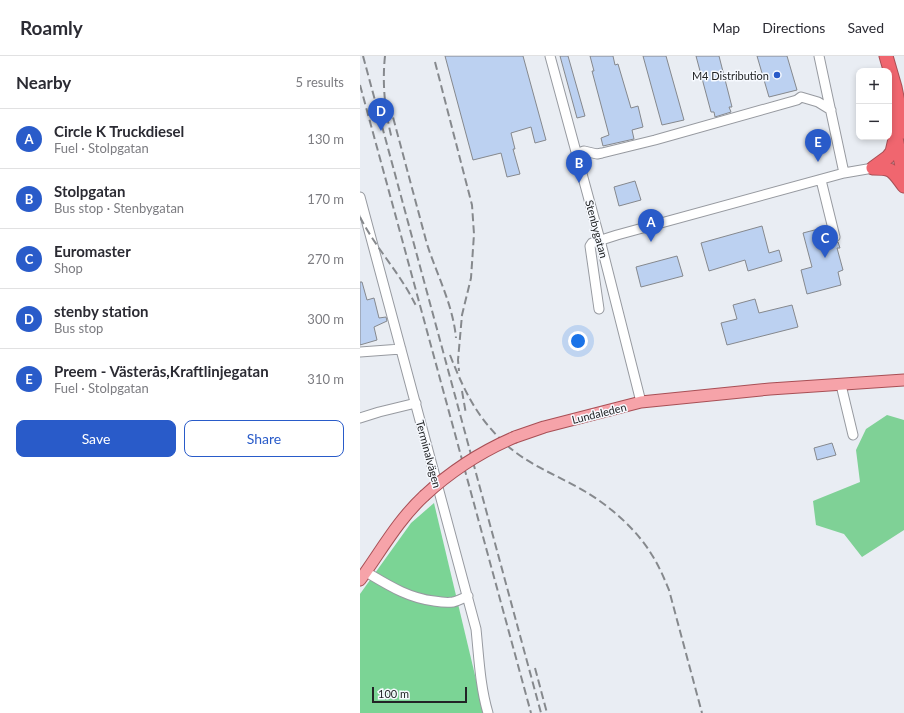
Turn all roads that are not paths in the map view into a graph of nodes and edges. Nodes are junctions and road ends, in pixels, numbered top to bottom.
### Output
1 (550, 56) edge
2 (819, 56) edge
3 (878, 56) edge
4 (886, 56) edge
5 (881, 68) edge
6 (831, 110) junction
7 (892, 113) edge
8 (900, 134) edge
9 (576, 154) junction
10 (873, 168) junction
11 (844, 173) junction
12 (904, 176) edge
13 (821, 180) junction
14 (904, 186) edge
15 (360, 197) edge
16 (835, 238) dead end
17 (600, 240) junction
18 (599, 309) dead end
19 (401, 349) junction
20 (360, 352) edge
21 (903, 380) edge
22 (841, 385) junction
23 (642, 402) junction
24 (416, 403) junction
25 (360, 418) edge
26 (853, 435) dead end
27 (363, 576) edge
28 (468, 596) junction
29 (488, 713) edge

1 - 9 street, Stenbygatan
2 - 6 street
3 - 5 highway
4 - 8 highway
6 - 9 street
6 - 11 street
7 - 8 highway
8 - 10 highway
8 - 12 highway
9 - 17 street, Stenbygatan
10 - 11 street
10 - 14 highway
11 - 13 street
13 - 16 street
13 - 17 street
15 - 19 street, Terminalvägen
17 - 18 street
17 - 23 street, Stenbygatan
19 - 20 street
19 - 24 street, Terminalvägen
21 - 22 main road, Lundaleden
22 - 23 main road, Lundaleden
22 - 26 street
23 - 27 main road, Lundaleden, bridge
24 - 25 street
24 - 28 street, Terminalvägen
27 - 28 street
28 - 29 street, Terminalvägen

